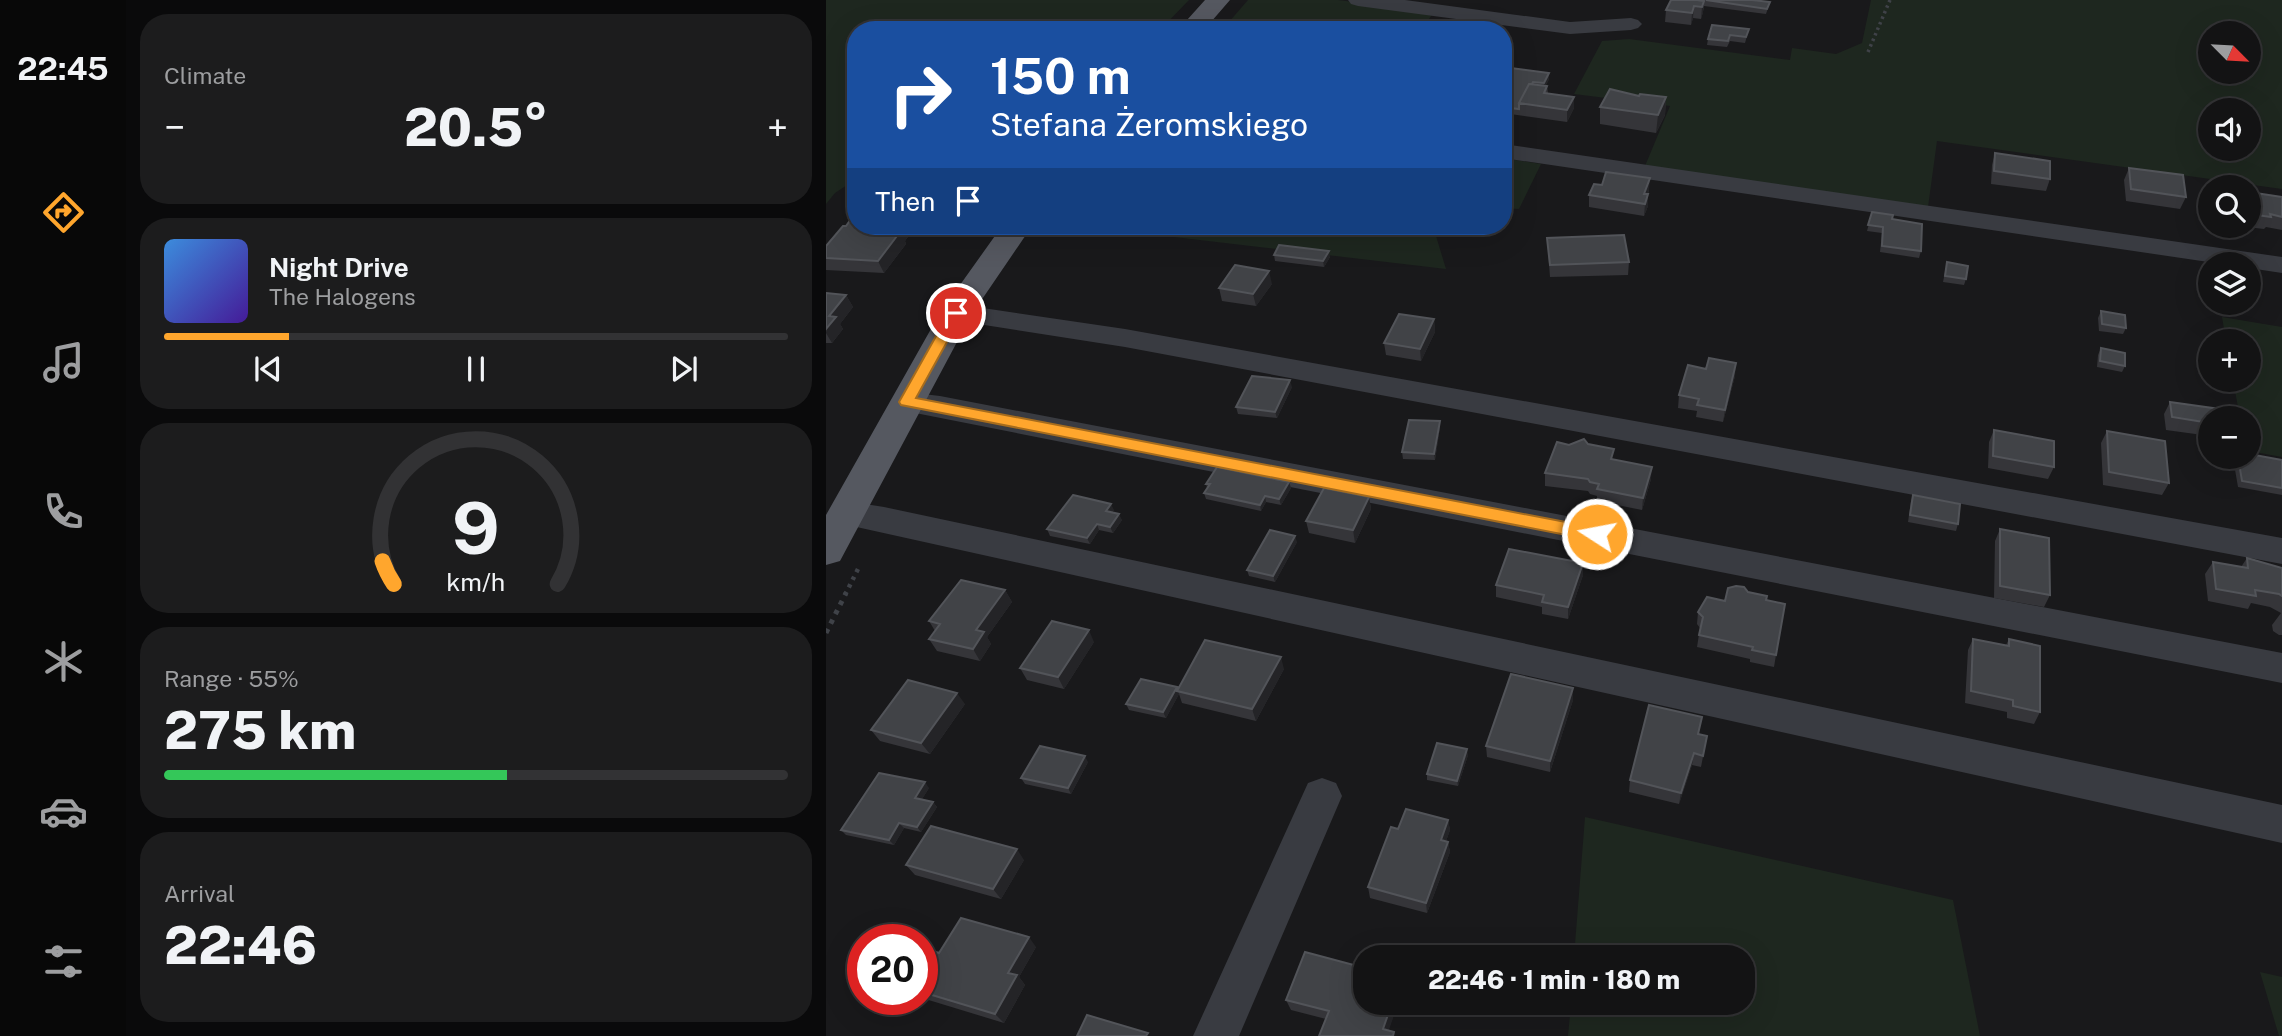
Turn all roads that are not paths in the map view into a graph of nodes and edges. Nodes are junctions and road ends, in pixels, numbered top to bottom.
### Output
1 (1218, 0) edge
2 (1358, 0) edge
3 (1198, 21) edge
4 (1632, 24) dead end
5 (1512, 152) edge
6 (1011, 235) edge
7 (2282, 265) edge
8 (956, 313) junction
9 (906, 402) junction
10 (846, 513) junction
11 (826, 550) edge
12 (2282, 551) edge
13 (2282, 668) edge
14 (1322, 796) dead end
15 (2282, 824) edge
16 (1216, 1036) edge

1 - 3 main road
2 - 4 lane
5 - 7 lane
6 - 8 main road
8 - 9 main road
8 - 12 lane
9 - 10 main road
9 - 13 lane
10 - 11 main road
10 - 15 lane
14 - 16 lane

